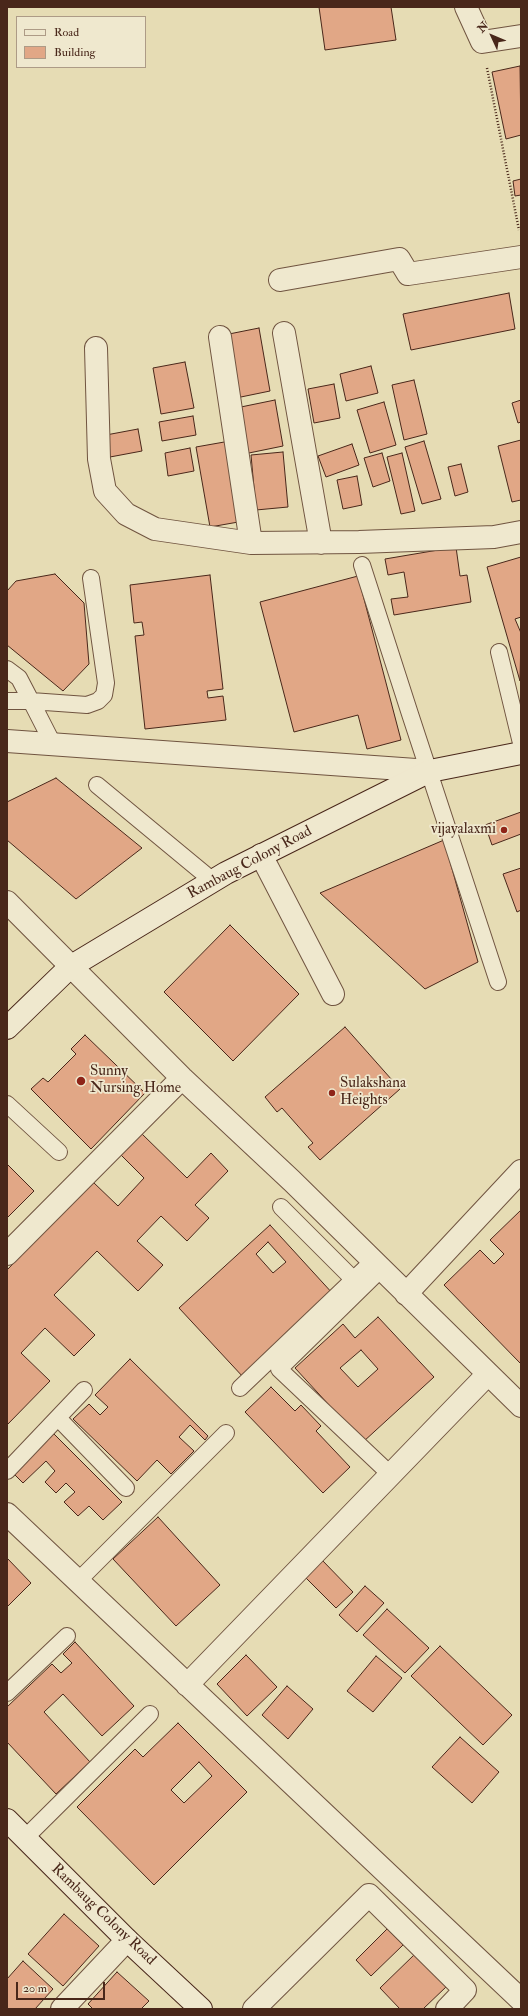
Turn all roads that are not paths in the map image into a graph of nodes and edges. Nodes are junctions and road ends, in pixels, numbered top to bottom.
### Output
1 (466, 7) edge
2 (521, 36) edge
3 (520, 246) edge
4 (280, 280) dead end
5 (284, 333) dead end
6 (220, 337) dead end
7 (96, 348) dead end
8 (521, 532) edge
9 (251, 543) junction
10 (321, 543) junction
11 (362, 565) dead end
12 (91, 578) dead end
13 (499, 652) dead end
14 (7, 669) edge
15 (7, 701) edge
16 (31, 701) junction
17 (7, 740) edge
18 (52, 742) junction
19 (521, 743) edge
20 (521, 753) edge
21 (430, 771) junction
22 (97, 785) dead end
23 (261, 855) junction
24 (213, 881) junction
25 (7, 902) edge
26 (70, 967) junction
27 (498, 982) dead end
28 (333, 994) dead end
29 (7, 1028) edge
30 (182, 1078) junction
31 (7, 1104) edge
32 (59, 1152) dead end
33 (521, 1171) edge
34 (281, 1207) dead end
35 (7, 1254) edge
36 (377, 1265) junction
37 (352, 1279) junction
38 (406, 1294) junction
39 (488, 1374) junction
40 (240, 1388) dead end
41 (84, 1390) dead end
42 (518, 1396) edge
43 (58, 1418) junction
44 (226, 1433) dead end
45 (7, 1471) edge
46 (391, 1475) junction
47 (126, 1488) dead end
48 (7, 1514) edge
49 (78, 1581) junction
50 (67, 1636) dead end
51 (187, 1685) junction
52 (7, 1693) edge
53 (150, 1714) dead end
54 (13, 1828) edge
55 (127, 1940) junction
56 (521, 2000) edge
57 (62, 2009) edge
58 (201, 2009) edge
59 (254, 2009) edge
60 (446, 2009) edge

1 - 2 street
3 - 4 street
5 - 10 street
6 - 9 street
7 - 9 street
8 - 10 street
9 - 10 street
11 - 21 lane
12 - 16 lane
13 - 19 lane
14 - 16 lane
15 - 16 lane
16 - 18 lane
17 - 18 street
18 - 21 street
20 - 21 street, Rambaug Colony Road
21 - 23 street, Rambaug Colony Road
21 - 27 lane
22 - 24 lane
23 - 24 street, Rambaug Colony Road
23 - 28 street
24 - 26 street, Rambaug Colony Road
25 - 26 street
26 - 29 street, Rambaug Colony Road
26 - 30 street
30 - 35 street
30 - 36 street
31 - 32 lane
33 - 38 street
34 - 37 lane
36 - 37 lane
36 - 38 street
36 - 46 lane
37 - 40 lane
38 - 39 street
39 - 42 street
39 - 46 street
41 - 43 lane
43 - 45 lane
43 - 47 lane
44 - 49 lane
46 - 51 street
48 - 49 street
49 - 51 street
50 - 52 lane
51 - 56 street
53 - 54 lane
54 - 55 street, Rambaug Colony Road
55 - 57 street
55 - 58 street, Rambaug Colony Road
59 - 60 street

